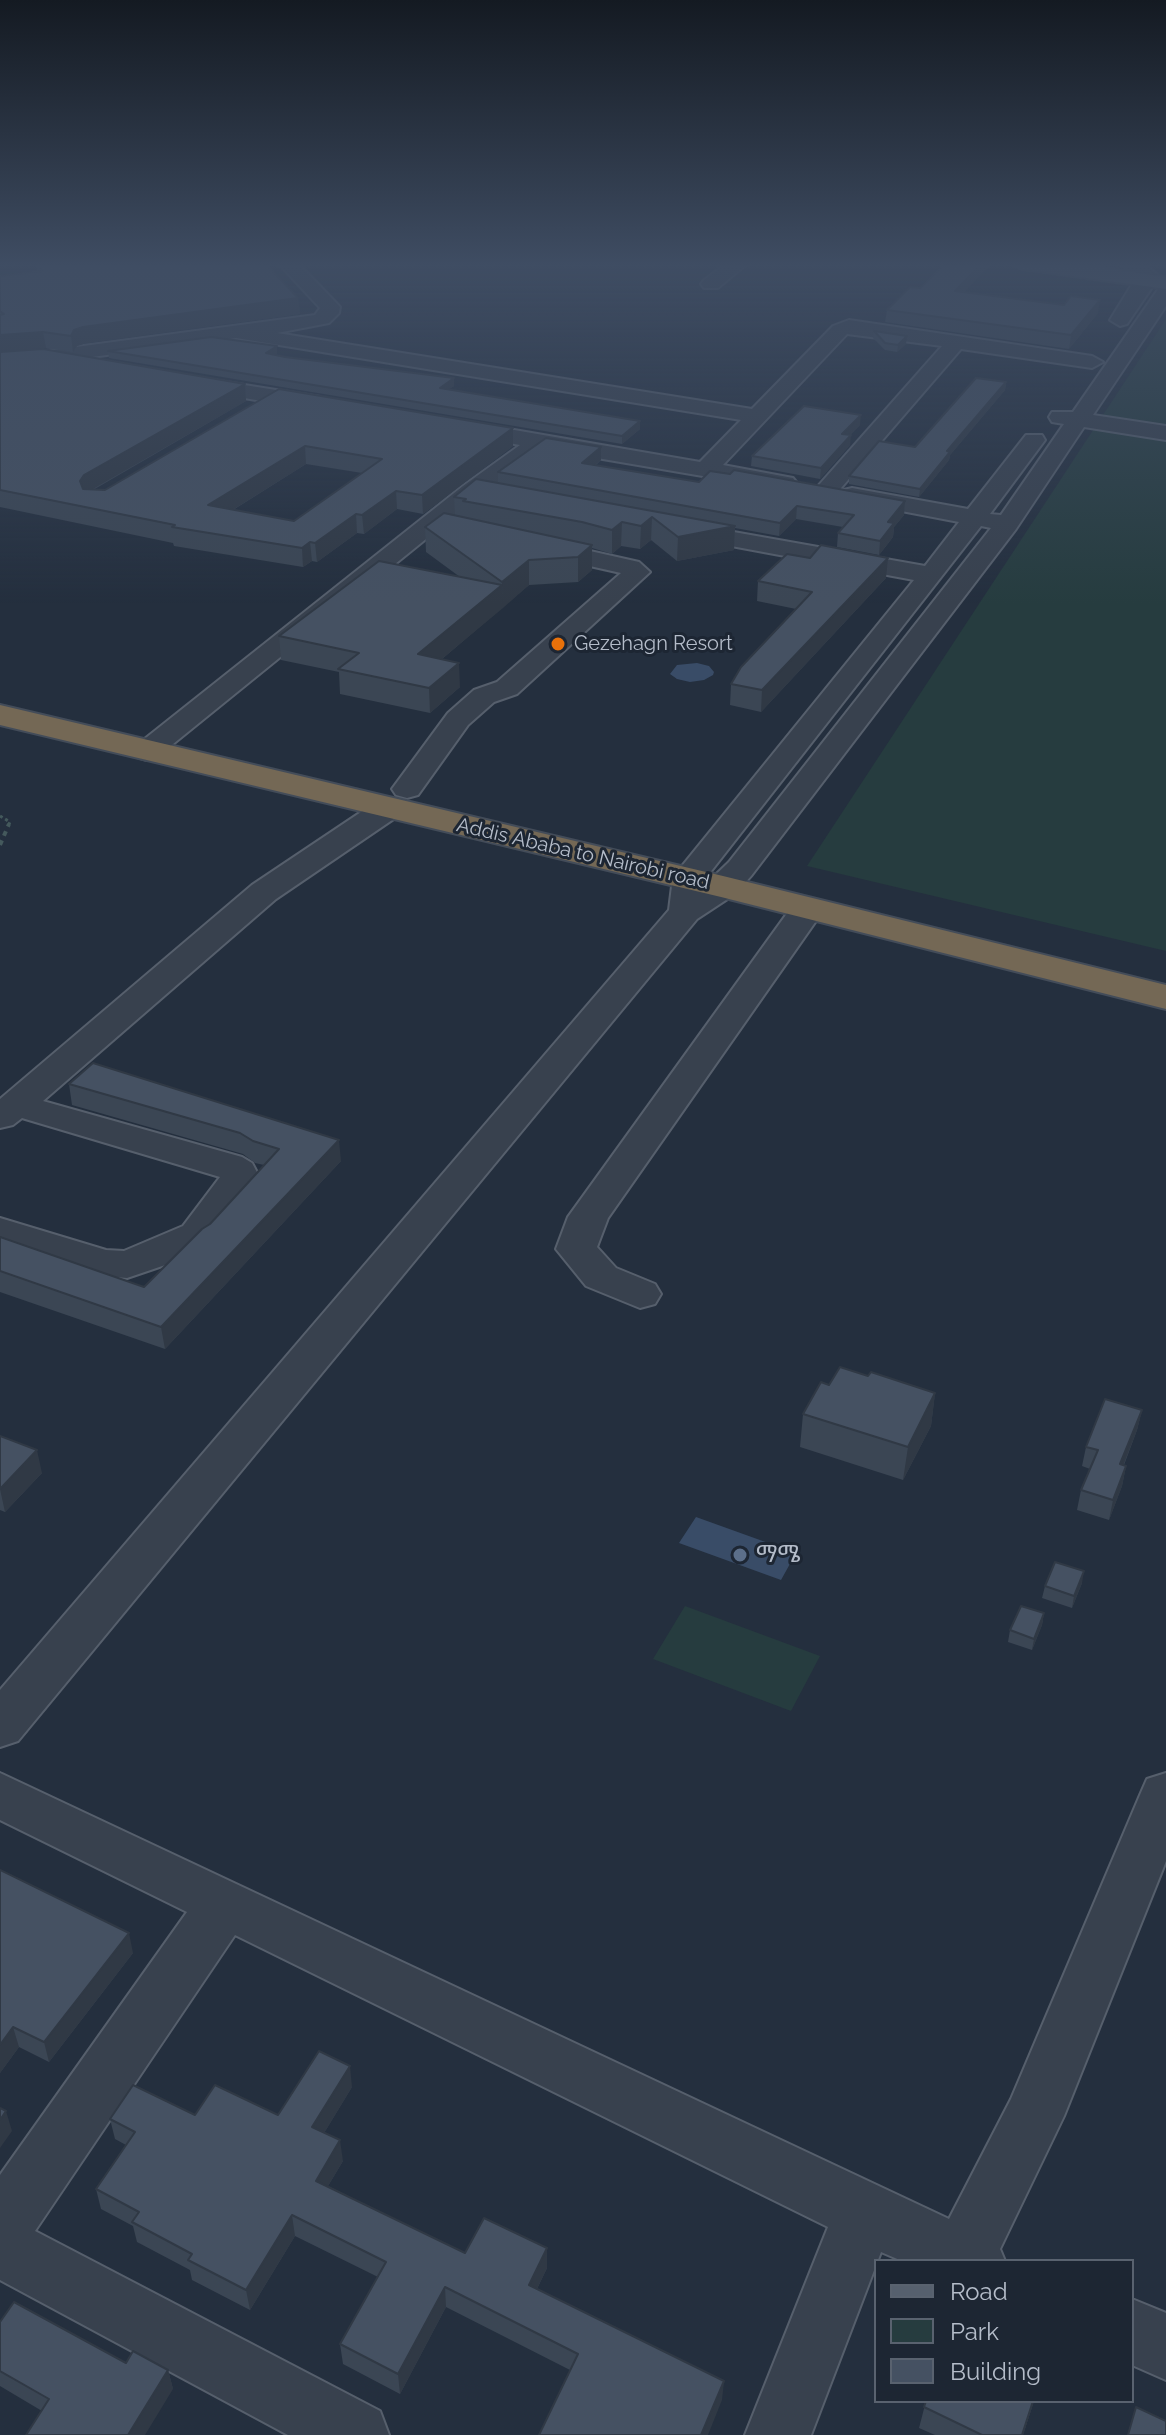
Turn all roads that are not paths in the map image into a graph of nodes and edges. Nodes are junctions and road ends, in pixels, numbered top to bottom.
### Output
1 (430, 377) edge
2 (517, 377) edge
3 (795, 377) edge
4 (926, 377) edge
5 (1086, 377) edge
6 (1093, 377) edge
7 (168, 378) edge
8 (424, 381) edge
9 (274, 397) junction
10 (335, 407) edge
11 (247, 413) edge
12 (1070, 413) junction
13 (757, 416) junction
14 (1166, 422) edge
15 (439, 424) edge
16 (1166, 433) edge
17 (540, 441) junction
18 (707, 468) junction
19 (827, 490) junction
20 (471, 491) junction
21 (502, 497) edge
22 (975, 519) junction
23 (1007, 524) junction
24 (655, 525) edge
25 (513, 543) edge
26 (931, 575) junction
27 (0, 692) edge
28 (0, 715) edge
29 (159, 742) junction
30 (397, 799) junction
31 (708, 881) junction
32 (808, 908) junction
33 (1166, 973) edge
34 (1166, 997) edge
35 (8, 1111) edge
36 (0, 1231) edge
37 (640, 1294) dead end
38 (0, 1726) edge
39 (0, 1795) edge
40 (1166, 1795) edge
41 (224, 1905) junction
42 (865, 2213) junction
43 (0, 2228) edge
44 (0, 2246) edge
45 (968, 2259) edge
46 (1134, 2332) edge
47 (1166, 2347) edge
48 (329, 2429) edge
49 (778, 2435) edge

1 - 8 street
2 - 13 street
3 - 13 street
4 - 19 street
5 - 12 street
6 - 12 street
7 - 9 street
9 - 10 street
9 - 11 street
12 - 14 street
12 - 16 street
12 - 22 street
12 - 23 street
13 - 18 street
15 - 17 street
17 - 18 street
17 - 20 street
18 - 19 street
19 - 22 street
20 - 21 street
20 - 29 street
22 - 23 street
22 - 26 street
23 - 31 street
24 - 26 street
25 - 30 street
26 - 31 street
27 - 29 highway, Addis Ababa to Nairobi road
28 - 29 highway, Addis Ababa to Nairobi road
29 - 30 highway, Addis Ababa to Nairobi road
30 - 31 highway, Addis Ababa to Nairobi road
30 - 35 street
31 - 32 highway, Addis Ababa to Nairobi road
31 - 33 highway, Addis Ababa to Nairobi road
31 - 38 street
32 - 34 highway, Addis Ababa to Nairobi road
32 - 37 street
35 - 36 street
39 - 41 street
40 - 45 street
41 - 42 street
41 - 43 street
42 - 45 street
42 - 49 street
44 - 48 street
46 - 47 street

